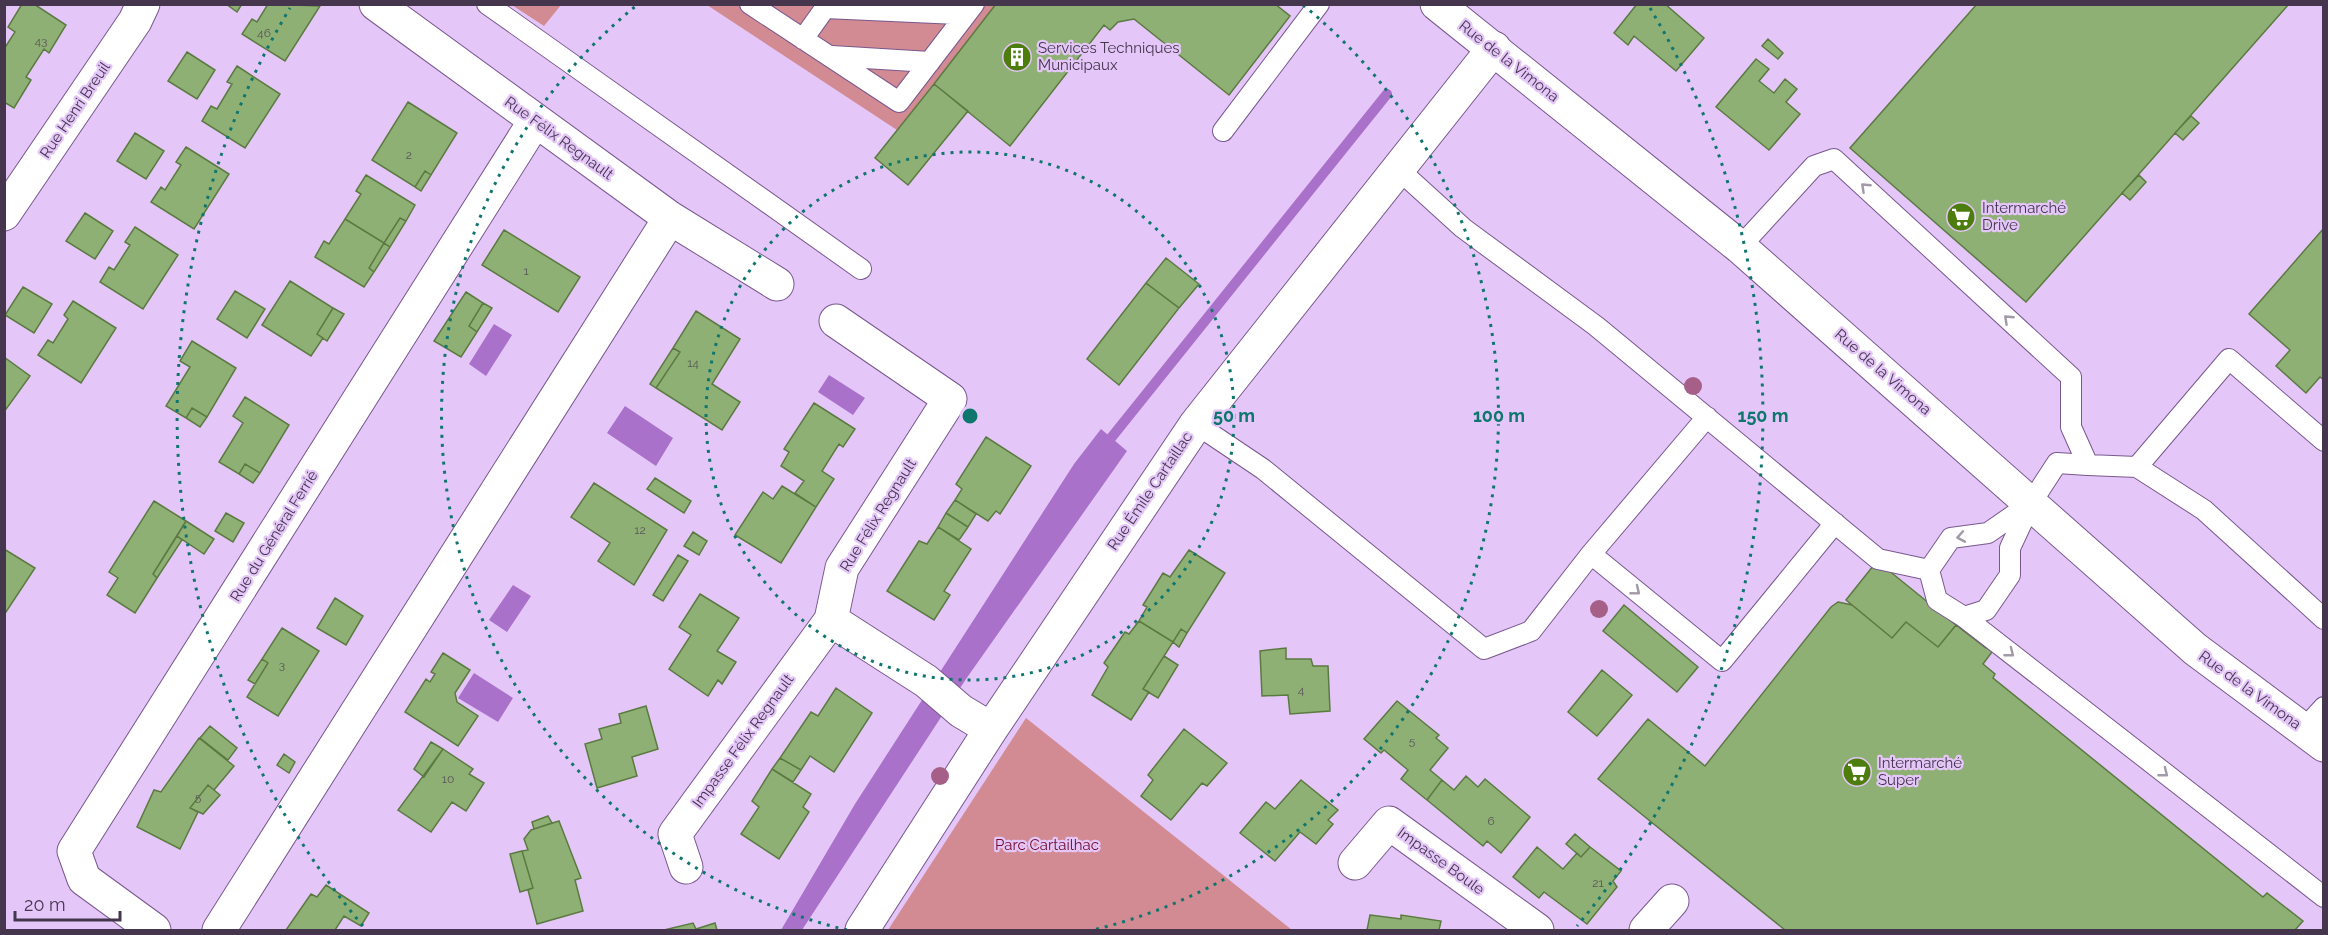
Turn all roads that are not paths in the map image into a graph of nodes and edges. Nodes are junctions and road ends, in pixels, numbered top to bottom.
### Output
1 (144, 4) edge
2 (376, 4) edge
3 (487, 4) edge
4 (750, 4) edge
5 (770, 4) edge
6 (1319, 4) edge
7 (826, 6) edge
8 (961, 11) edge
9 (1448, 13) edge
10 (780, 24) junction
11 (803, 39) junction
12 (1494, 48) junction
13 (829, 56) junction
14 (930, 62) junction
15 (535, 122) junction
16 (1223, 131) dead end
17 (1397, 168) junction
18 (4, 214) edge
19 (670, 218) junction
20 (1740, 247) junction
21 (861, 269) dead end
22 (777, 284) dead end
23 (836, 321) dead end
24 (1707, 417) junction
25 (1196, 424) junction
26 (2324, 441) edge
27 (2088, 465) junction
28 (2137, 467) junction
29 (2031, 503) junction
30 (1835, 523) junction
31 (1988, 533) junction
32 (2010, 548) junction
33 (1591, 554) junction
34 (1929, 570) junction
35 (1964, 617) junction
36 (2324, 619) edge
37 (831, 620) junction
38 (2317, 727) edge
39 (991, 729) junction
40 (1355, 863) dead end
41 (686, 867) dead end
42 (2324, 897) edge
43 (1672, 901) dead end
44 (154, 930) edge
45 (219, 930) edge
46 (862, 930) edge
47 (1537, 930) edge
48 (1646, 930) edge

1 - 18 street, Rue Henri Breuil
2 - 15 street, Rue Félix Regnault
3 - 21 lane
4 - 10 lane
5 - 10 lane
6 - 16 lane
7 - 8 lane
7 - 11 lane
8 - 14 lane
9 - 12 street, Rue de la Vimona
10 - 11 lane
11 - 13 lane
12 - 17 street, Rue Émile Cartaillac
12 - 20 street, Rue de la Vimona
13 - 14 lane
13 - 14 lane
15 - 19 street, Rue Félix Regnault
15 - 44 street, Rue du Général Ferrié
17 - 24 lane
17 - 25 street, Rue Émile Cartaillac
19 - 22 street, Rue Félix Regnault
19 - 45 street
27 -> 20 lane
20 - 29 street, Rue de la Vimona
23 - 37 street, Rue Félix Regnault
24 - 30 lane
24 - 33 lane
25 - 33 lane
25 - 39 street, Rue Émile Cartaillac
26 - 28 lane
27 - 28 lane
27 - 29 lane
28 - 36 lane
29 - 31 lane
29 - 32 lane
29 - 38 street, Rue de la Vimona
33 -> 30 lane
30 - 34 lane
31 - 32 lane
31 -> 34 lane
32 - 35 lane
34 - 35 lane
35 -> 42 lane
37 - 39 street
37 - 41 street, Impasse Félix Regnault
39 - 46 street, Rue Émile Cartaillac
40 - 47 street, Impasse Boule
43 - 48 street

